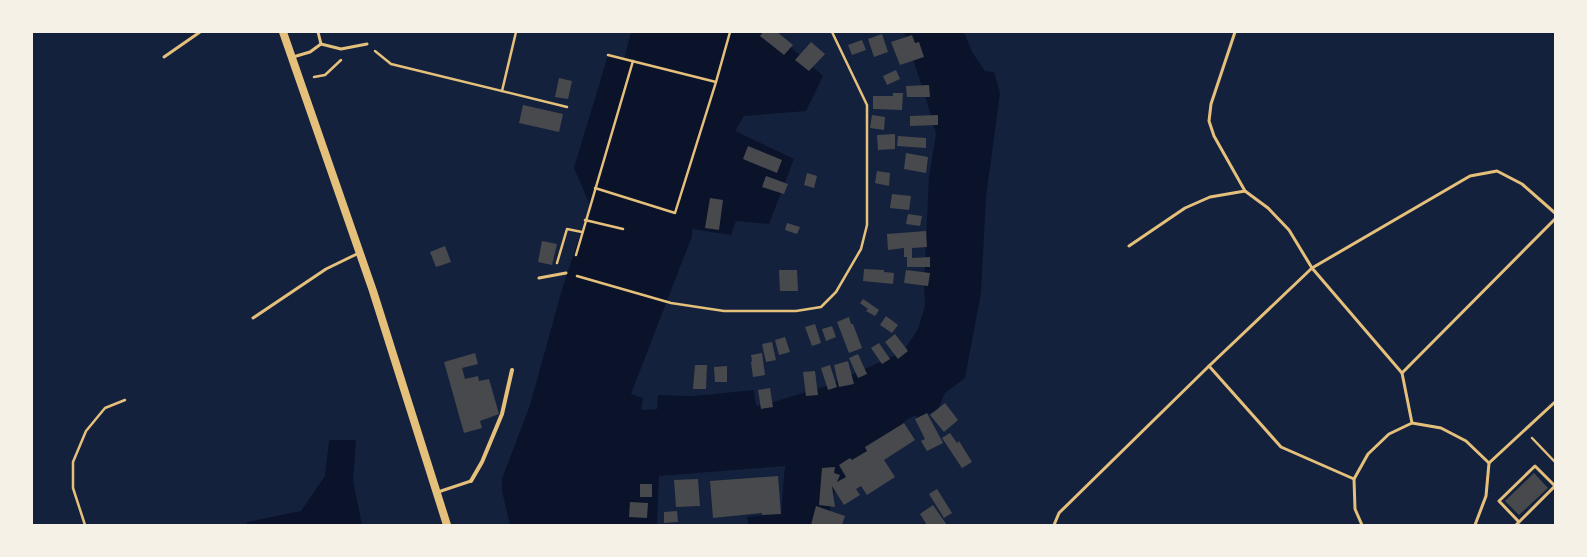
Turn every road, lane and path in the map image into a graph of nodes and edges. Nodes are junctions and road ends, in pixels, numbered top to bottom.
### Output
1 (200, 32) edge
2 (283, 32) edge
3 (318, 32) edge
4 (516, 32) edge
5 (730, 32) edge
6 (832, 32) edge
7 (1235, 32) edge
8 (321, 44) junction
9 (367, 44) joint
10 (356, 46) junction
11 (608, 55) dead end
12 (292, 57) junction
13 (164, 58) dead end
14 (633, 61) junction
15 (300, 80) junction
16 (716, 82) junction
17 (502, 91) junction
18 (567, 107) dead end
19 (595, 188) junction
20 (1244, 191) junction
21 (1555, 213) edge
22 (1555, 219) edge
23 (585, 220) junction
24 (623, 229) dead end
25 (582, 232) junction
26 (1129, 246) dead end
27 (360, 253) junction
28 (576, 255) dead end
29 (1312, 268) junction
30 (566, 273) joint
31 (554, 275) junction
32 (539, 278) dead end
33 (253, 318) dead end
34 (1209, 366) junction
35 (512, 370) dead end
36 (1402, 372) junction
37 (125, 400) dead end
38 (1555, 402) edge
39 (1412, 423) junction
40 (1524, 430) junction
41 (1555, 462) edge
42 (1489, 463) junction
43 (1354, 479) junction
44 (470, 482) joint
45 (437, 492) junction
46 (1519, 522) junction
47 (85, 525) edge
48 (447, 525) edge
49 (1054, 525) edge
50 (1362, 525) edge
51 (1475, 525) edge
52 (1516, 525) edge

1 - 13 lane
2 - 12 main road
3 - 8 lane
4 - 17 path
5 - 16 path
6 - 30 path
7 - 20 lane
8 - 10 lane
8 - 12 lane
9 - 10 lane
9 - 17 path
10 - 15 path
11 - 14 path
12 - 15 main road
14 - 16 path
14 - 19 path
15 - 27 main road
16 - 19 path
17 - 18 path
19 - 23 path
20 - 26 lane
20 - 29 lane
21 - 29 lane
22 - 36 lane
23 - 24 path
23 - 25 path
25 - 28 path
25 - 31 path
27 - 33 lane
27 - 45 main road
29 - 34 lane
29 - 36 lane
30 - 31 lane
31 - 32 lane
34 - 43 lane
34 - 49 lane
35 - 44 street
36 - 39 lane
37 - 47 path
38 - 40 lane
39 - 42 lane
39 - 43 lane
40 - 41 path
40 - 42 lane
42 - 51 lane
43 - 50 lane
44 - 45 lane
45 - 48 main road
46 - 46 lane
46 - 52 lane

